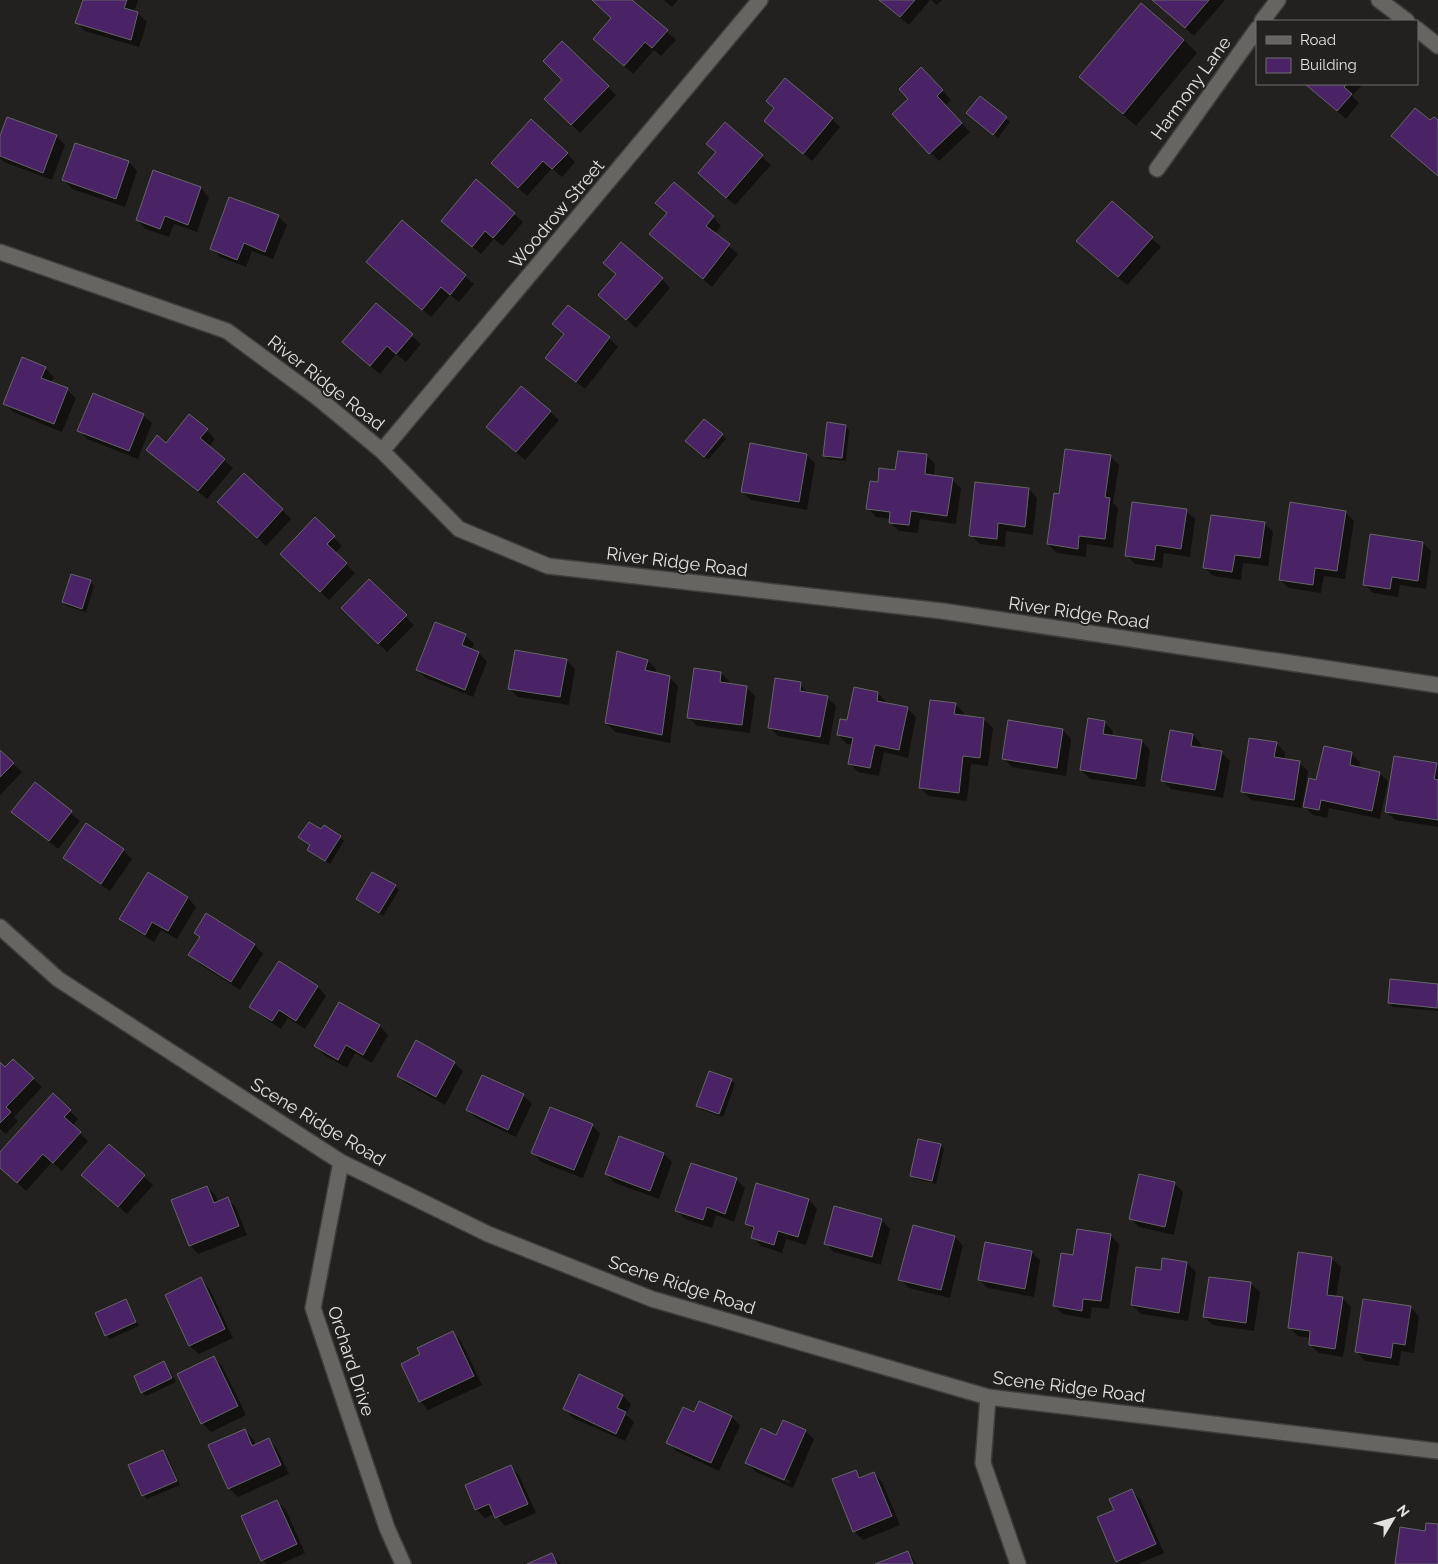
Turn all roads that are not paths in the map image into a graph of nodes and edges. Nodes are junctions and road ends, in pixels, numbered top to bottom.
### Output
1 (760, 0) edge
2 (1278, 0) edge
3 (1380, 0) edge
4 (1263, 20) edge
5 (1405, 20) edge
6 (1256, 30) edge
7 (1418, 30) edge
8 (1438, 46) edge
9 (1157, 169) dead end
10 (0, 252) edge
11 (382, 451) junction
12 (1438, 685) edge
13 (0, 927) edge
14 (341, 1162) junction
15 (988, 1396) junction
16 (1438, 1451) edge
17 (403, 1564) edge
18 (1018, 1564) edge

1 - 11 street, Woodrow Street
2 - 4 street
3 - 5 street
6 - 9 street, Harmony Lane
7 - 8 street
10 - 11 street, River Ridge Road
11 - 12 street, River Ridge Road
13 - 14 street, Scene Ridge Road
14 - 15 street, Scene Ridge Road
14 - 17 street, Orchard Drive
15 - 16 street, Scene Ridge Road
15 - 18 street

